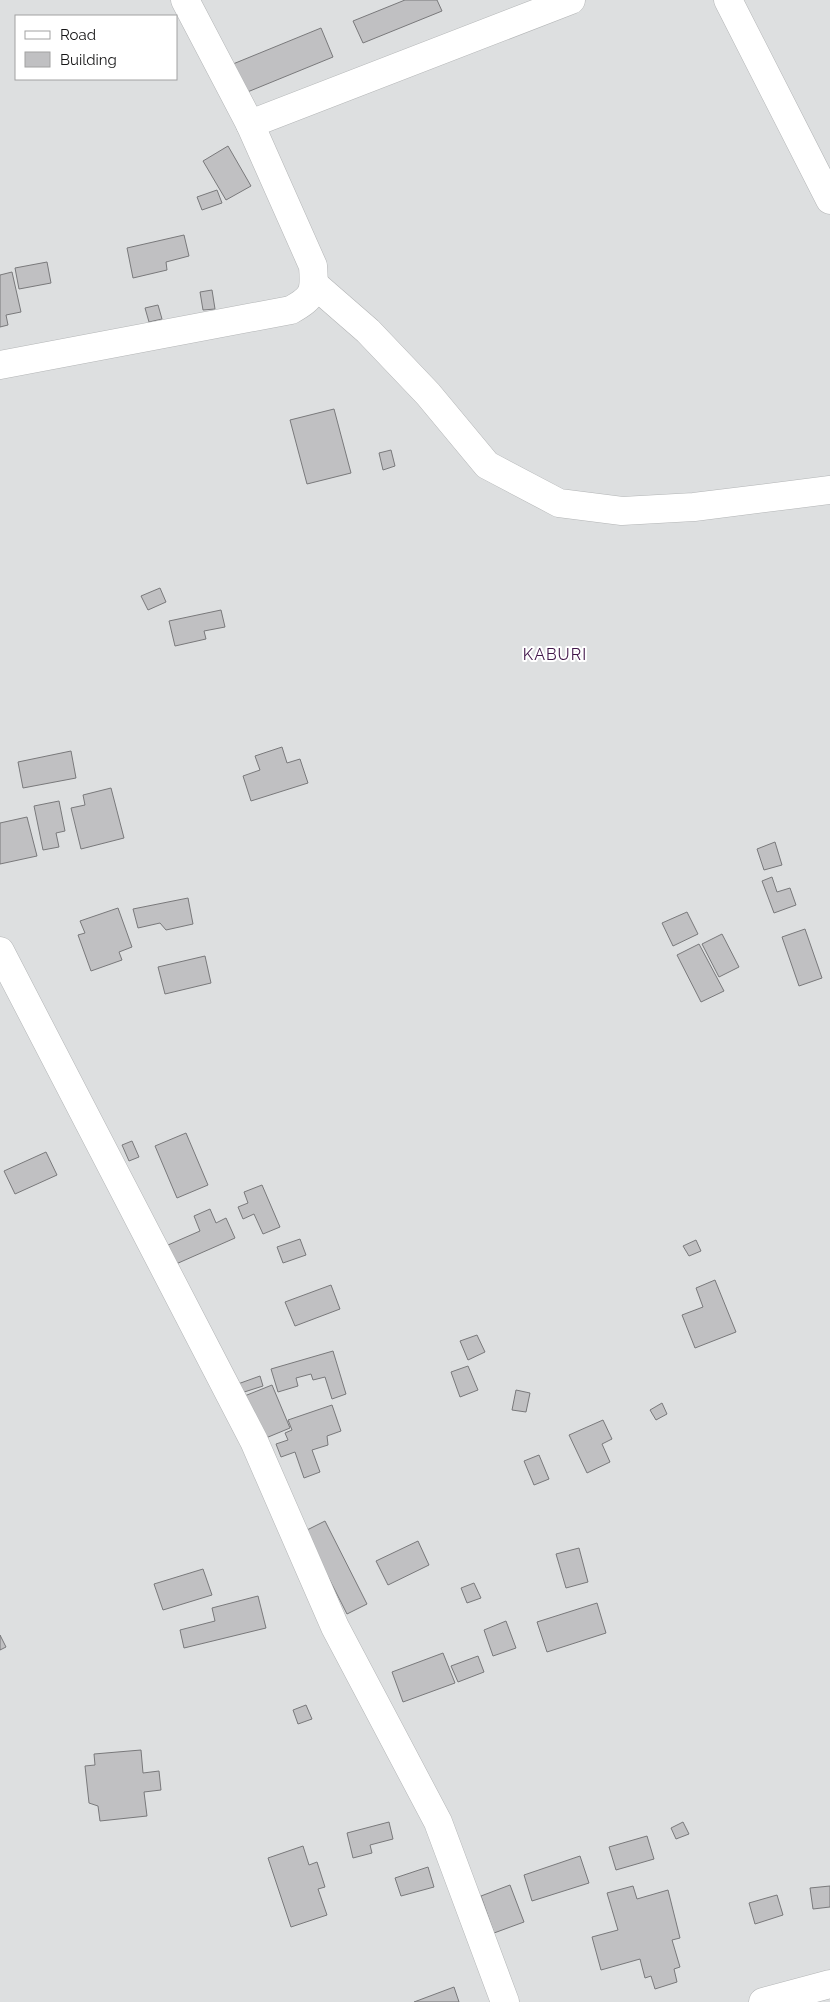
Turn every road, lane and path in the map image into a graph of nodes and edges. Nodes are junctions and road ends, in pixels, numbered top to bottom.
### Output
1 (185, 0) edge
2 (572, 0) edge
3 (728, 0) edge
4 (250, 124) junction
5 (830, 200) edge
6 (314, 284) junction
7 (0, 365) edge
8 (830, 490) edge
9 (0, 951) edge
10 (830, 1984) edge
11 (505, 2002) edge
12 (763, 2002) edge

1 - 4 street
2 - 4 street
3 - 5 street
4 - 6 street
6 - 7 street
6 - 8 street
9 - 11 street
10 - 12 street

